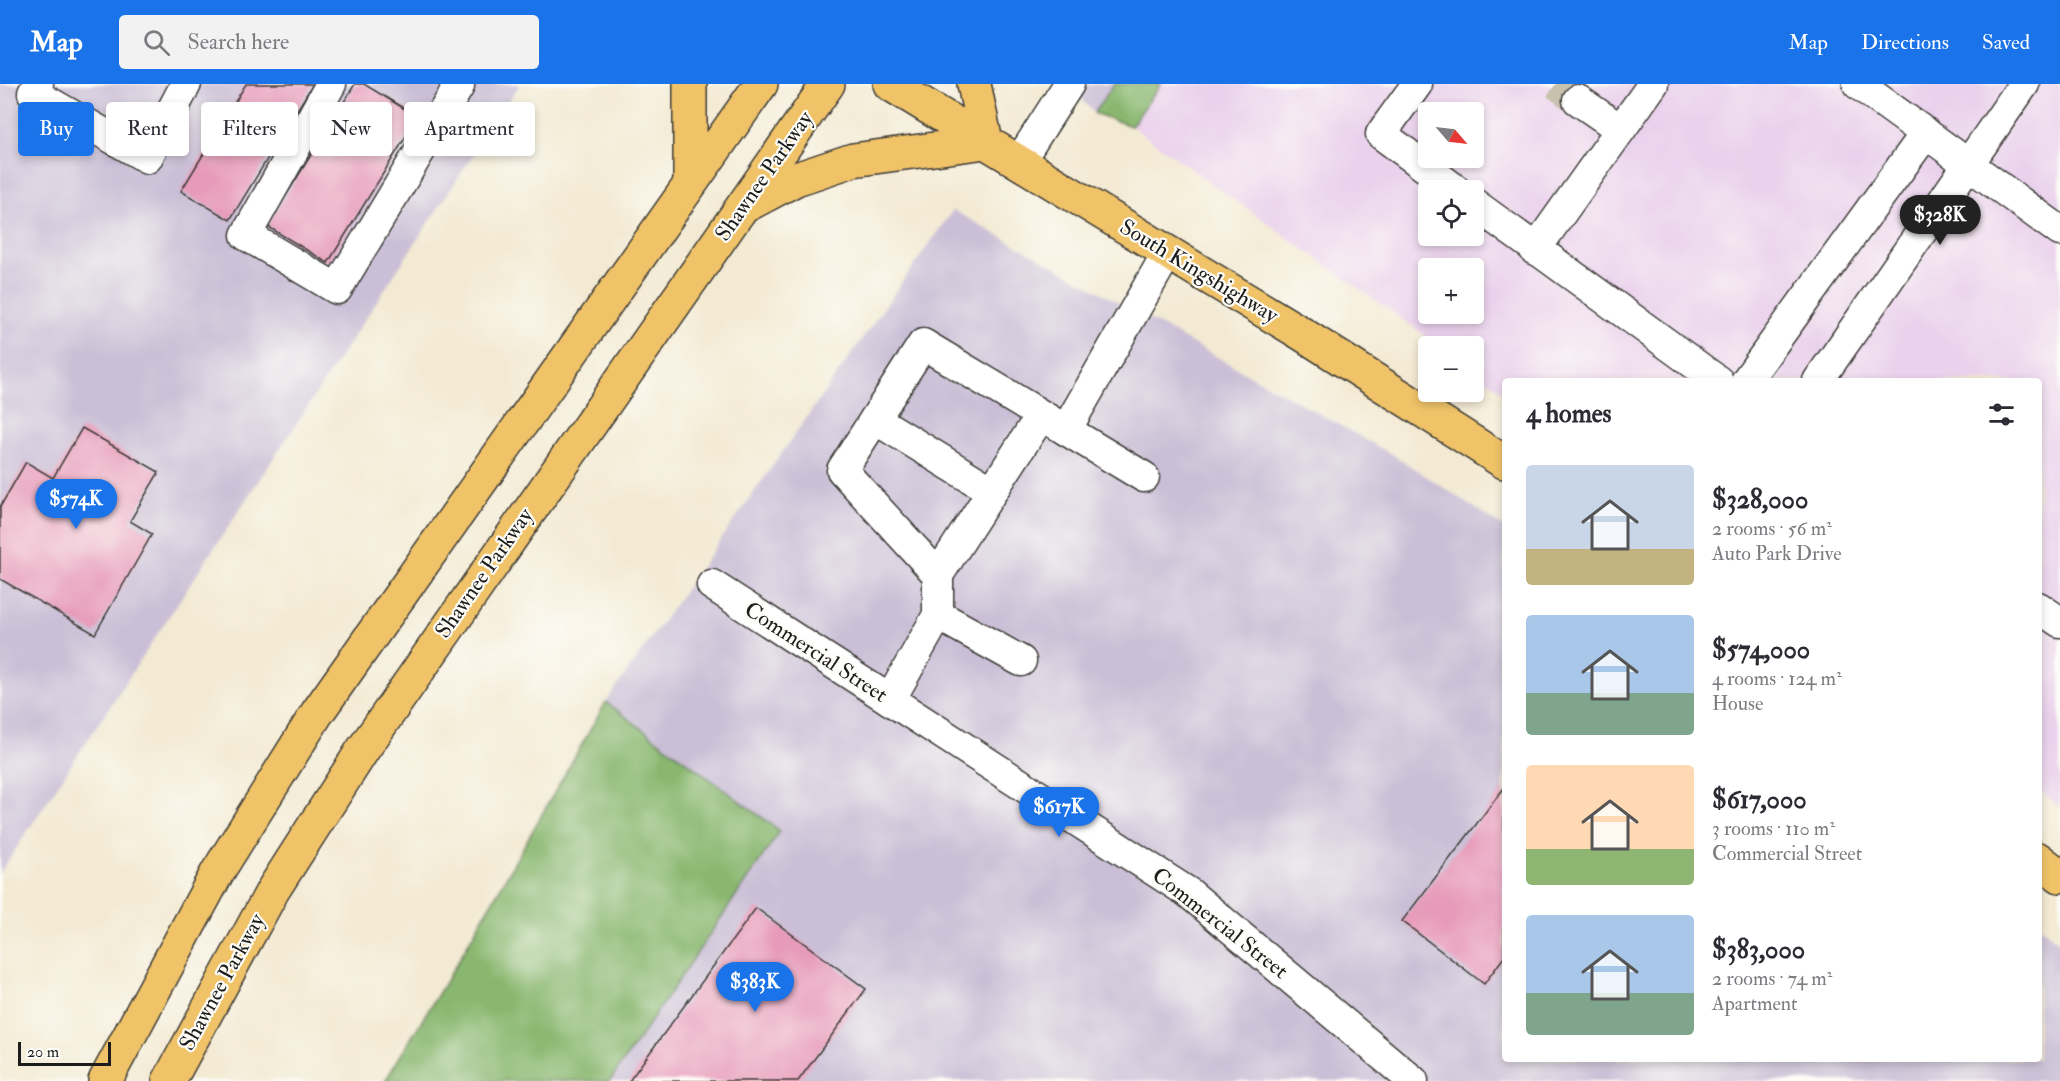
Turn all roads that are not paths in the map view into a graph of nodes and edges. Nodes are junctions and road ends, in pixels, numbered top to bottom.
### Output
1 (38, 84) edge
2 (186, 84) edge
3 (331, 84) edge
4 (455, 84) edge
5 (690, 84) edge
6 (761, 84) edge
7 (828, 84) edge
8 (890, 84) edge
9 (974, 84) edge
10 (1069, 84) edge
11 (1418, 84) edge
12 (1653, 84) edge
13 (1858, 84) edge
14 (2023, 84) edge
15 (1578, 99) tunnel mouth
16 (1620, 129) junction
17 (1926, 133) junction
18 (986, 142) junction
19 (1019, 162) junction
20 (1968, 164) junction
21 (1443, 180) edge
22 (690, 184) junction
23 (741, 208) junction
24 (1484, 211) edge
25 (2060, 231) edge
26 (1535, 250) junction
27 (1168, 252) junction
28 (1714, 378) edge
29 (1748, 378) edge
30 (1820, 378) edge
31 (1040, 417) junction
32 (875, 419) junction
33 (1066, 430) junction
34 (1502, 461) edge
35 (1144, 477) dead end
36 (992, 491) junction
37 (938, 575) junction
38 (712, 585) dead end
39 (2042, 610) edge
40 (938, 615) junction
41 (2060, 622) edge
42 (1021, 662) dead end
43 (890, 700) junction
44 (2042, 862) edge
45 (2060, 876) edge
46 (105, 1081) edge
47 (169, 1081) edge
48 (1413, 1081) edge

1 - 2 street
3 - 4 street
5 - 22 main road
6 - 22 main road
7 - 23 main road, Shawnee Parkway
8 - 18 main road, South Kingshighway
9 - 18 main road
10 - 19 street
11 - 21 street
12 - 16 street
13 - 17 street
14 - 20 street
15 - 16 street
16 - 26 street
17 - 20 street
17 - 29 street
18 - 19 main road, South Kingshighway
18 - 23 main road
19 - 27 main road, South Kingshighway
20 - 25 street
20 - 30 street
22 - 46 main road
23 - 47 main road, Shawnee Parkway
24 - 26 street
26 - 28 street
27 - 33 street
27 - 34 main road, South Kingshighway
31 - 32 street
31 - 33 street
31 - 36 street
32 - 36 street
32 - 37 street
33 - 35 street
36 - 37 street
37 - 40 street
38 - 43 street, Commercial Street
39 - 41 street
40 - 42 street
40 - 43 street
43 - 48 street, Commercial Street
44 - 45 main road

